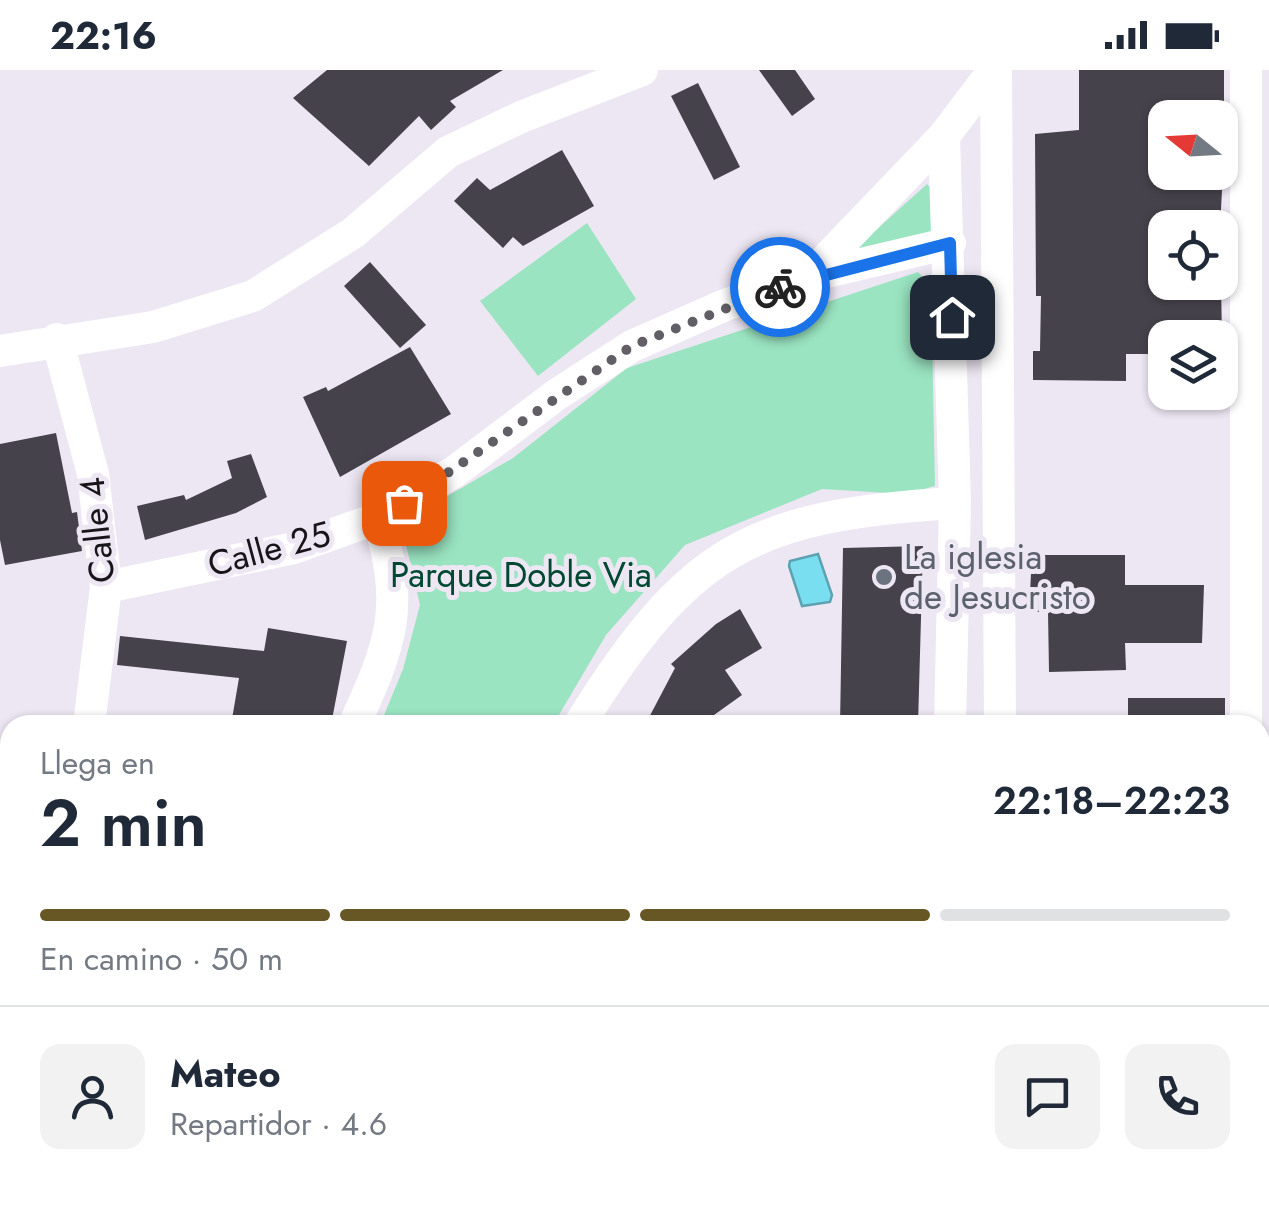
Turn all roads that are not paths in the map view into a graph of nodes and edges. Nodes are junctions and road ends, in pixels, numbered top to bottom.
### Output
1 (642, 70) edge
2 (995, 70) edge
3 (1246, 70) edge
4 (944, 136) junction
5 (950, 243) junction
6 (810, 276) junction
7 (57, 339) junction
8 (0, 350) edge
9 (956, 503) junction
10 (378, 518) junction
11 (106, 587) junction
12 (90, 715) edge
13 (358, 715) edge
14 (585, 715) edge
15 (950, 715) edge
16 (1000, 715) edge
17 (1246, 715) edge

1 - 7 street
2 - 4 street, Calle 25
2 - 16 street
3 - 17 street
4 - 5 street
4 - 6 street, Calle 25
5 - 6 street
5 - 9 street
6 - 10 street, Calle 25
7 - 8 street
7 - 11 street, Calle 4
9 - 14 street
9 - 15 street
10 - 11 street, Calle 25
10 - 13 street
11 - 12 street, Calle 4

